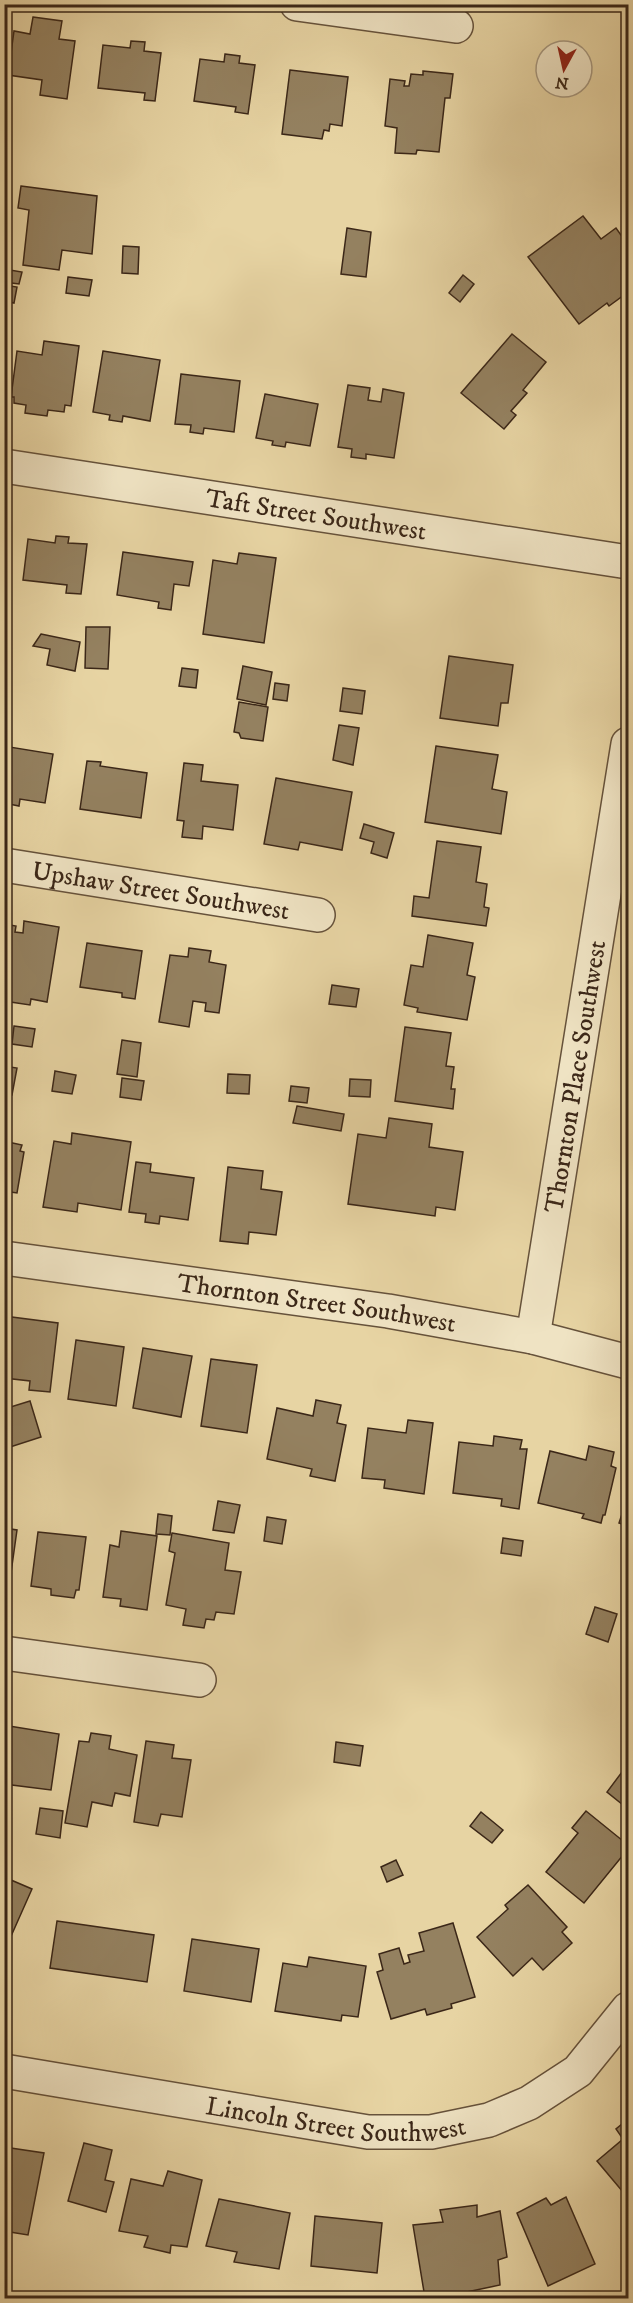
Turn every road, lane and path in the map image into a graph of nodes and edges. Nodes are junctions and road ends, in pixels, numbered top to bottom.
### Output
1 (297, 4) edge
2 (456, 26) dead end
3 (4, 466) edge
4 (628, 562) edge
5 (628, 744) edge
6 (4, 865) edge
7 (318, 915) dead end
8 (4, 1258) edge
9 (533, 1337) junction
10 (628, 1362) edge
11 (4, 1653) edge
12 (199, 1680) dead end
13 (628, 2009) edge
14 (4, 2071) edge

1 - 2 street
3 - 4 street, Taft Street Southwest
5 - 9 street, Thornton Place Southwest
6 - 7 street, Upshaw Street Southwest
8 - 9 street, Thornton Street Southwest
9 - 10 street, Thornton Street Southwest
11 - 12 street
13 - 14 street, Lincoln Street Southwest

